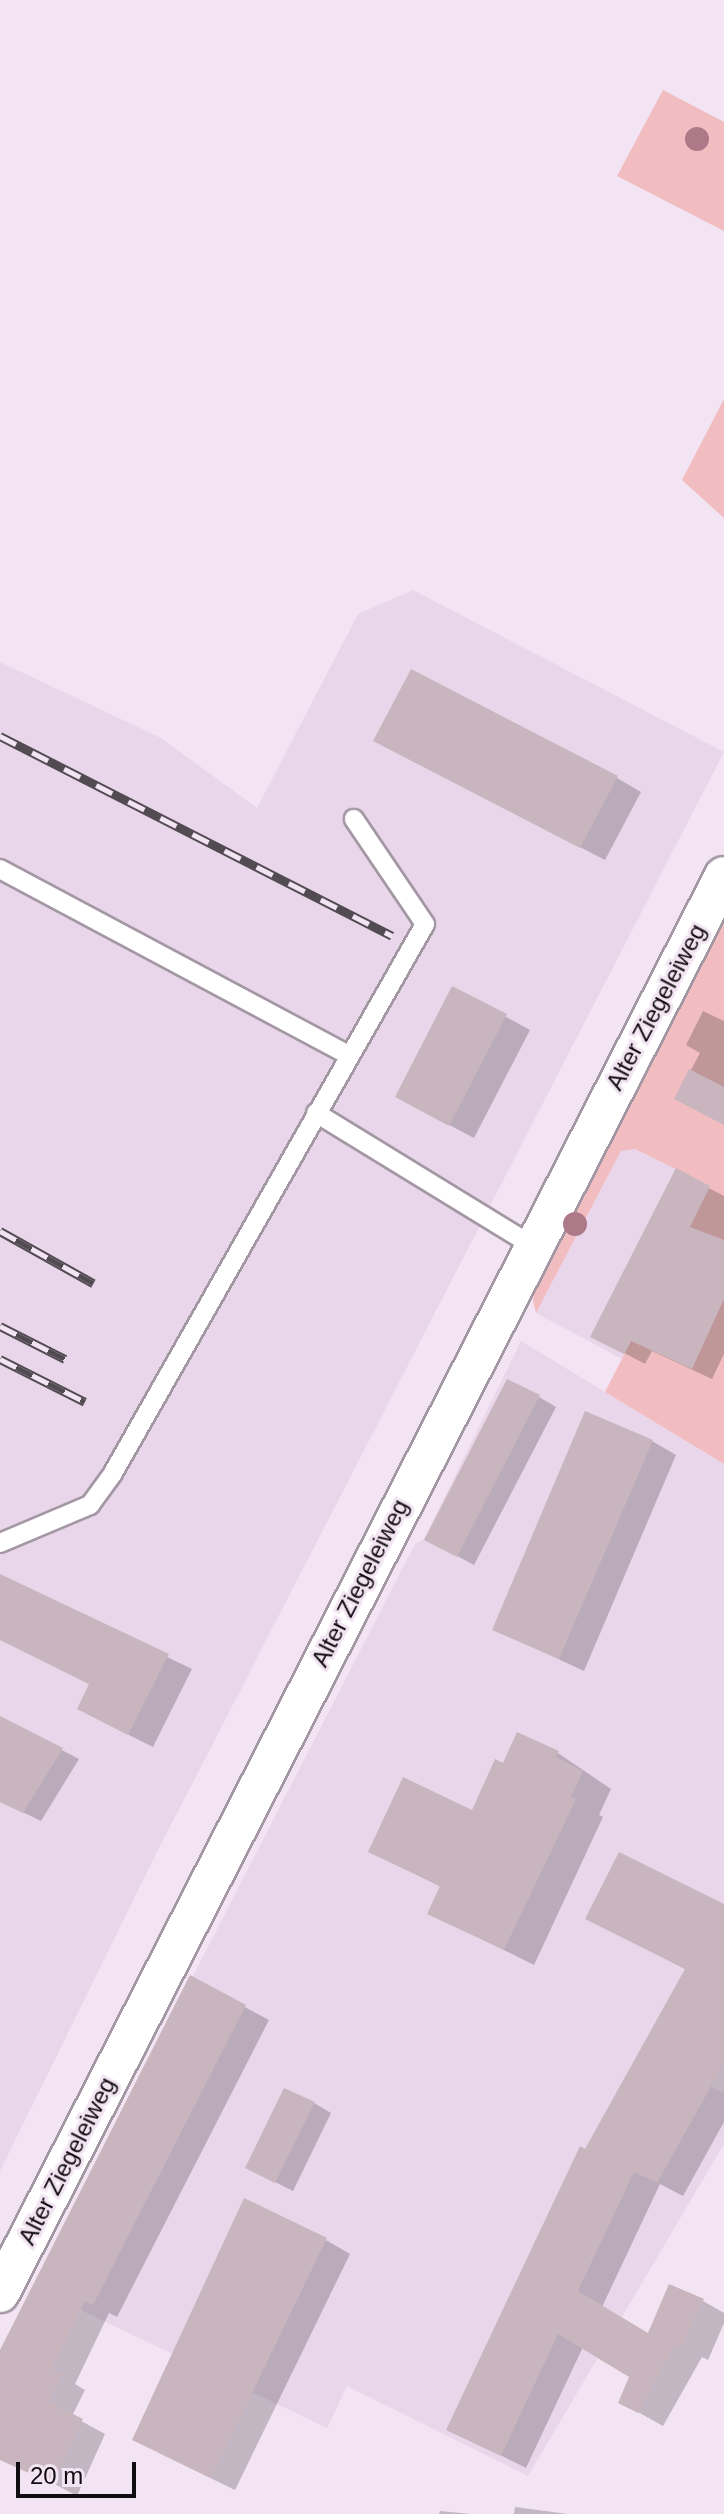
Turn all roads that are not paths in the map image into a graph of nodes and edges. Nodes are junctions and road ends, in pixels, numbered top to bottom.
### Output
1 (354, 819) dead end
2 (0, 869) edge
3 (724, 876) edge
4 (348, 1055) junction
5 (316, 1113) junction
6 (531, 1245) junction
7 (0, 1543) edge
8 (0, 2293) edge

1 - 4 lane
2 - 4 lane
3 - 6 street, Alter Ziegeleiweg
4 - 5 lane
5 - 6 lane
5 - 7 lane
6 - 8 street, Alter Ziegeleiweg

